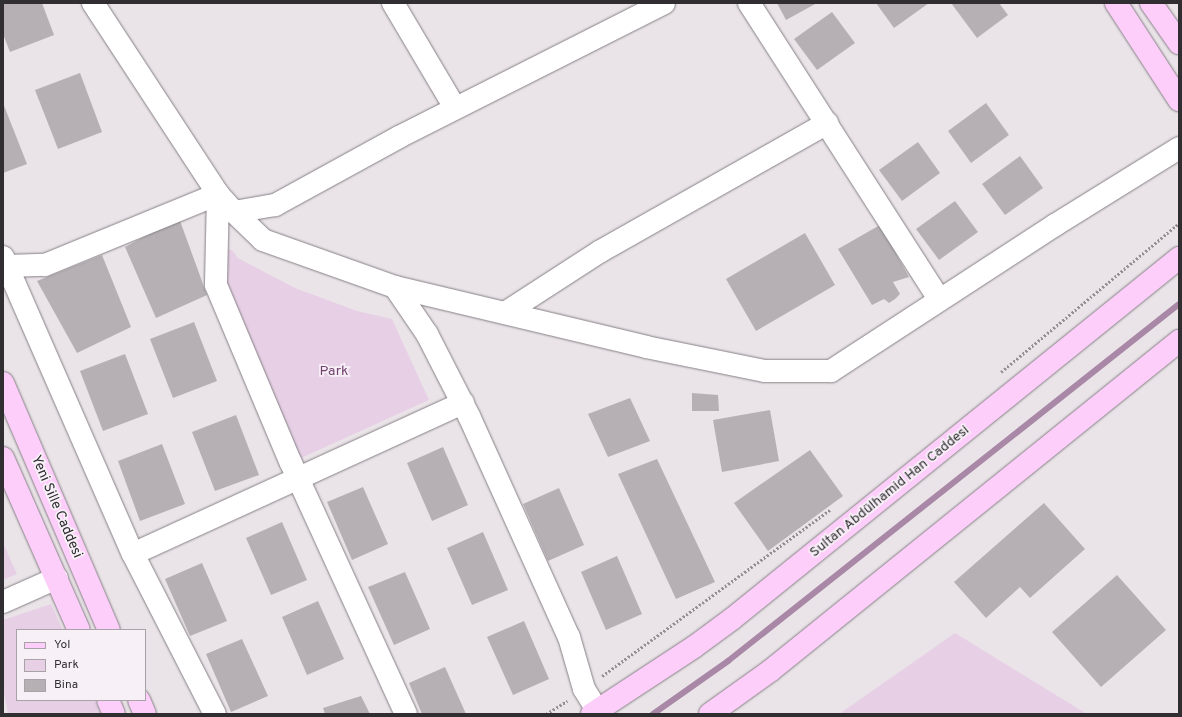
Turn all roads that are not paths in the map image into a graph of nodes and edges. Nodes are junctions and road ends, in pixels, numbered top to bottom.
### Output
1 (93, 3) edge
2 (393, 3) edge
3 (664, 3) edge
4 (749, 3) edge
5 (1116, 3) edge
6 (1151, 3) edge
7 (1179, 43) edge
8 (1179, 100) edge
9 (455, 108) junction
10 (827, 123) junction
11 (1179, 148) edge
12 (218, 194) junction
13 (234, 212) junction
14 (1179, 258) edge
15 (5, 262) edge
16 (396, 287) junction
17 (939, 299) junction
18 (505, 314) junction
19 (1179, 341) edge
20 (3, 383) edge
21 (462, 403) junction
22 (3, 458) edge
23 (298, 480) junction
24 (133, 554) junction
25 (57, 578) junction
26 (3, 602) edge
27 (79, 629) edge
28 (109, 629) edge
29 (108, 701) edge
30 (139, 701) edge
31 (595, 712) edge
32 (114, 714) edge
33 (145, 714) edge
34 (215, 714) edge
35 (406, 714) edge
36 (710, 714) edge

1 - 12 street
2 - 9 street
3 - 9 street
4 - 10 street
5 - 8 main road
6 - 7 main road
9 - 13 street
10 - 17 street
10 - 18 street
11 - 17 street
12 - 13 street
12 - 15 street
12 - 23 street
13 - 16 street
14 - 31 main road, Sultan Abdülhamid Han Caddesi
15 - 24 street
16 - 18 street
16 - 21 street
17 - 18 street
19 - 36 main road
20 - 28 main road, Yeni Sille Caddesi
21 - 23 street
21 - 31 street
22 - 25 main road, Yeni Sille Caddesi
23 - 24 street
23 - 35 street
24 - 34 street
25 - 26 street
25 - 27 main road, Yeni Sille Caddesi
29 - 32 main road
30 - 33 main road

